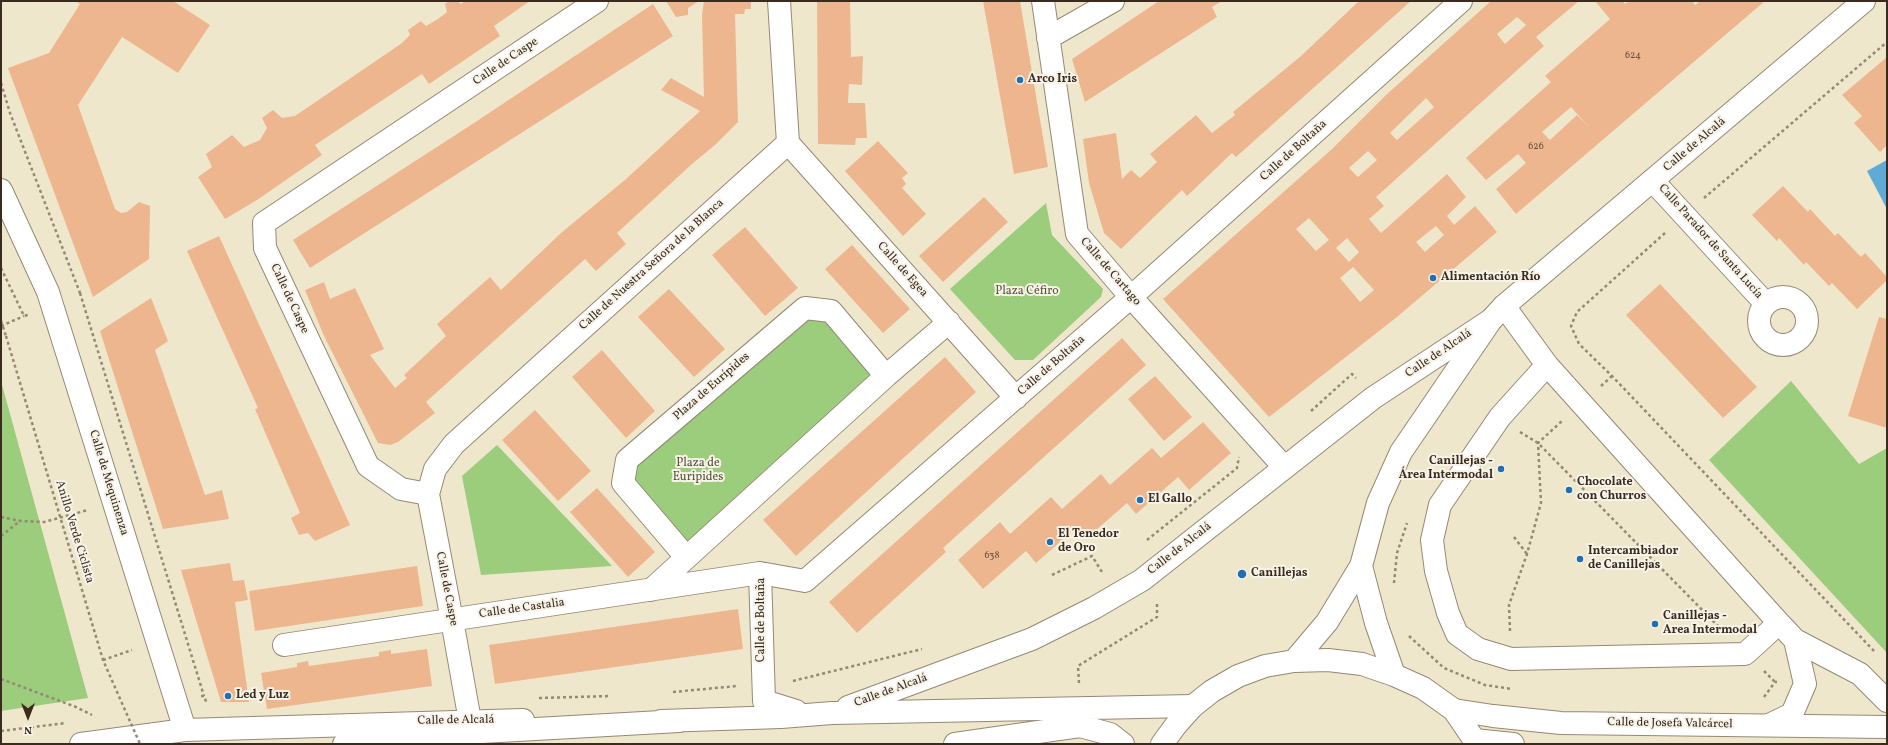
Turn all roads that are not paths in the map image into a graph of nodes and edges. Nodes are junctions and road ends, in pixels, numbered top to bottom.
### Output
1 (597, 1) edge
2 (779, 1) edge
3 (1043, 1) edge
4 (1114, 1) edge
5 (1461, 1) edge
6 (1864, 1) edge
7 (1048, 38) junction
8 (788, 143) junction
9 (1653, 181) junction
10 (1, 190) edge
11 (1, 226) edge
12 (23, 238) junction
13 (1131, 298) junction
14 (1766, 304) dead end
15 (1497, 313) junction
16 (949, 322) junction
17 (1547, 365) junction
18 (886, 376) junction
19 (1016, 398) junction
20 (1284, 467) junction
21 (428, 494) junction
22 (686, 557) junction
23 (1361, 566) junction
24 (760, 573) junction
25 (650, 590) junction
26 (452, 620) junction
27 (1779, 623) junction
28 (1796, 640) junction
29 (284, 645) dead end
30 (1294, 661) junction
31 (1394, 675) junction
32 (1887, 700) edge
33 (1193, 706) junction
34 (1454, 710) junction
35 (832, 713) junction
36 (808, 715) junction
37 (470, 721) junction
38 (679, 721) junction
39 (1768, 726) junction
40 (1887, 727) edge
41 (185, 730) junction
42 (1476, 742) edge
43 (81, 744) edge
44 (344, 744) edge
45 (955, 744) edge
46 (1123, 744) edge
47 (1162, 744) edge
48 (1513, 744) edge

1 - 21 main road, Calle de Caspe
2 - 8 main road
3 - 7 main road, Calle de Cartago
4 - 7 main road
5 - 13 main road, Calle de Boltaña
6 - 9 main road, Calle de Alcalá
7 - 13 main road, Calle de Cartago
8 - 16 main road, Calle de Egea
8 - 21 main road, Calle de Nuestra Señora de la Blanca
9 - 14 main road, Calle Parador de Santa Lucía
9 - 15 main road, Calle de Alcalá
10 - 12 main road, Calle de Mequinenza
11 - 12 main road
12 - 41 main road, Calle de Mequinenza
13 - 19 main road, Calle de Boltaña
13 - 20 main road, Calle de Cartago
15 - 17 main road
15 - 20 main road, Calle de Alcalá
15 - 23 main road, Calle de Alcalá
16 - 18 main road
16 - 19 main road, Calle de Egea
17 - 27 main road
17 - 27 main road
18 - 22 main road
18 - 22 main road, Plaza de Eurípides
19 - 24 main road, Calle de Boltaña
20 - 35 main road, Calle de Alcalá
21 - 26 main road, Calle de Caspe
22 - 25 main road
23 - 30 main road, Calle de Alcalá
23 - 31 main road, Calle de Alcalá
24 - 25 main road, Calle de Castalia
24 - 36 main road, Calle de Boltaña
25 - 26 main road, Calle de Castalia
26 - 29 main road, Calle de Castalia
26 - 37 main road, Calle de Caspe
27 - 28 main road
28 - 32 main road
28 - 39 main road
30 - 31 main road
30 - 33 main road
31 - 34 main road
33 - 35 main road, Calle de Alcalá
33 - 47 main road
34 - 39 main road, Calle de Josefa Valcárcel
34 - 42 main road
35 - 36 main road, Calle de Alcalá
36 - 38 main road, Calle de Alcalá
37 - 38 main road, Calle de Alcalá
37 - 41 main road, Calle de Alcalá
38 - 44 main road
39 - 40 main road, Calle de Josefa Valcárcel
41 - 43 main road, Calle de Alcalá
42 - 48 main road
45 - 46 main road

